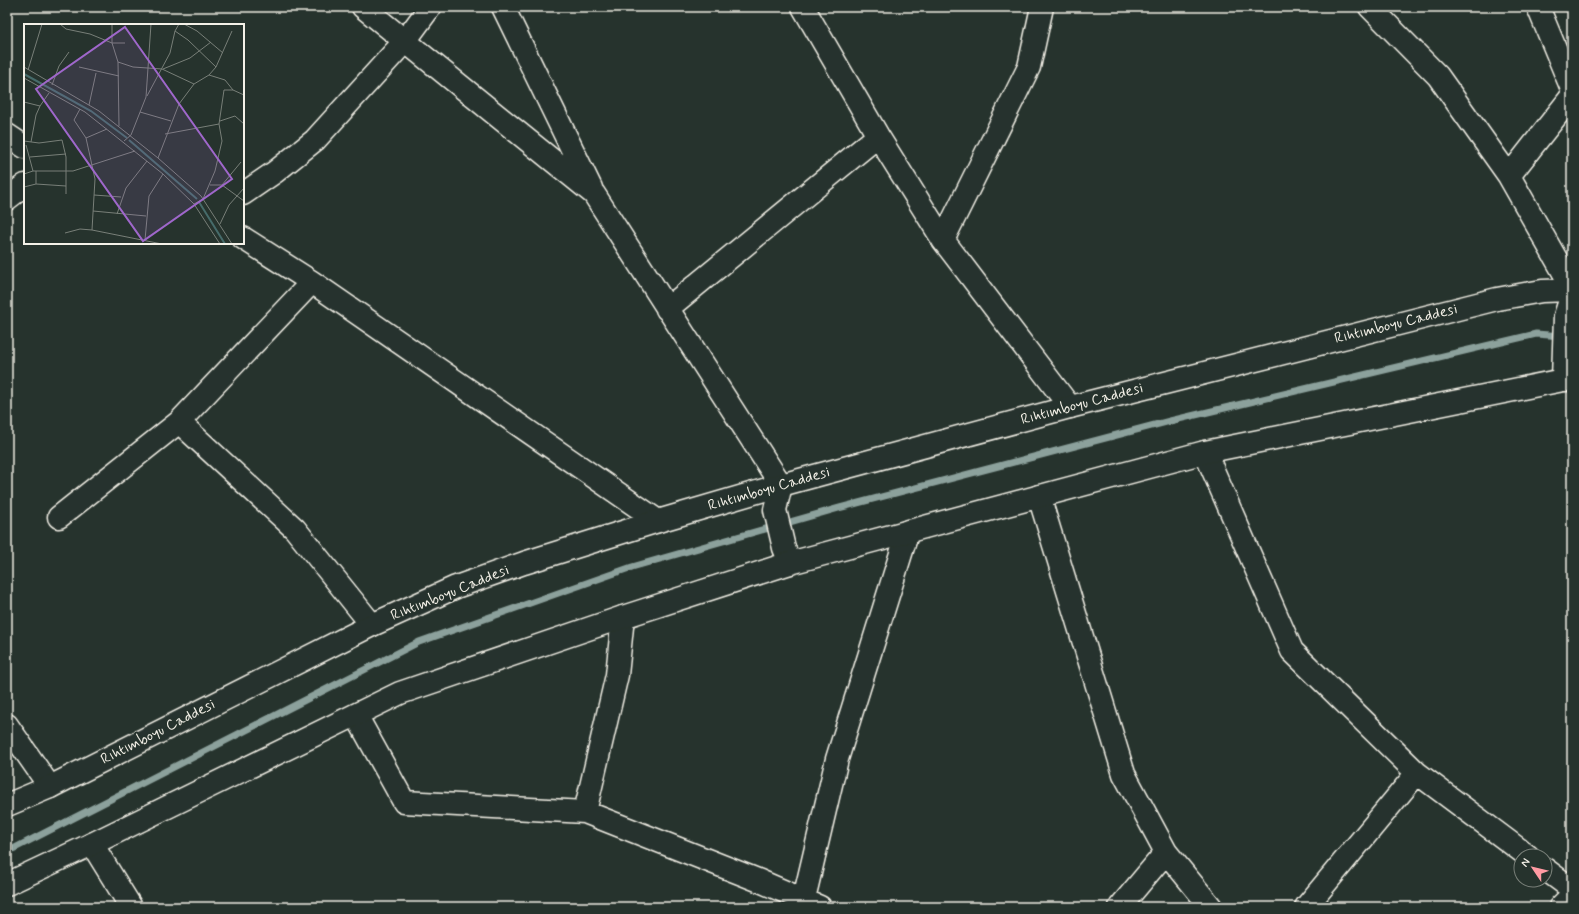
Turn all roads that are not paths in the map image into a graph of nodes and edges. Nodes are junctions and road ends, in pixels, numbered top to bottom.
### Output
1 (363, 7) edge
2 (430, 7) edge
3 (503, 7) edge
4 (803, 7) edge
5 (1042, 7) edge
6 (1370, 7) edge
7 (1538, 7) edge
8 (406, 41) junction
9 (1572, 89) edge
10 (1572, 96) edge
11 (7, 135) edge
12 (878, 136) junction
13 (24, 146) edge
14 (1509, 176) junction
15 (24, 186) edge
16 (244, 193) edge
17 (594, 194) junction
18 (7, 199) edge
19 (244, 239) edge
20 (943, 240) junction
21 (312, 282) junction
22 (1572, 288) edge
23 (1572, 294) edge
24 (667, 309) junction
25 (1567, 380) edge
26 (1070, 407) junction
27 (179, 422) junction
28 (1205, 452) junction
29 (782, 485) junction
30 (1039, 496) junction
31 (60, 517) dead end
32 (658, 521) junction
33 (908, 531) junction
34 (787, 555) junction
35 (623, 616) junction
36 (372, 625) junction
37 (356, 715) junction
38 (7, 725) edge
39 (1417, 773) junction
40 (50, 787) junction
41 (7, 805) edge
42 (585, 812) junction
43 (92, 844) junction
44 (1517, 848) edge
45 (1166, 852) junction
46 (1553, 875) edge
47 (7, 884) edge
48 (1572, 889) edge
49 (1572, 895) edge
50 (809, 905) edge
51 (131, 907) edge
52 (1120, 907) edge
53 (1210, 907) edge
54 (1306, 907) edge
55 (1560, 907) edge

1 - 8 street
2 - 8 street
3 - 17 street
4 - 12 street
5 - 20 street
6 - 14 street
7 - 9 street
8 - 16 street
8 - 17 street
10 - 14 street
11 - 13 street
12 - 20 street
12 - 24 street
14 - 22 street
15 - 18 street
17 - 24 street
19 - 21 street
20 - 26 street
21 - 27 street
21 - 32 street
22 - 26 street, Rıhtımboyu Caddesi
23 - 25 street
24 - 29 street
25 - 28 street
26 - 29 street, Rıhtımboyu Caddesi
27 - 31 street
27 - 36 street
28 - 30 street
28 - 39 street
29 - 32 street, Rıhtımboyu Caddesi
29 - 34 street
30 - 33 street
30 - 45 street
32 - 36 street, Rıhtımboyu Caddesi
33 - 34 street
33 - 50 street
34 - 35 street
35 - 37 street
35 - 42 street
36 - 40 street, Rıhtımboyu Caddesi
37 - 42 street
37 - 43 street
38 - 40 street
39 - 44 street
39 - 54 street
40 - 41 street, Rıhtımboyu Caddesi
42 - 50 street
43 - 47 street
43 - 51 street
45 - 52 street
45 - 53 street
46 - 48 street
49 - 55 street

